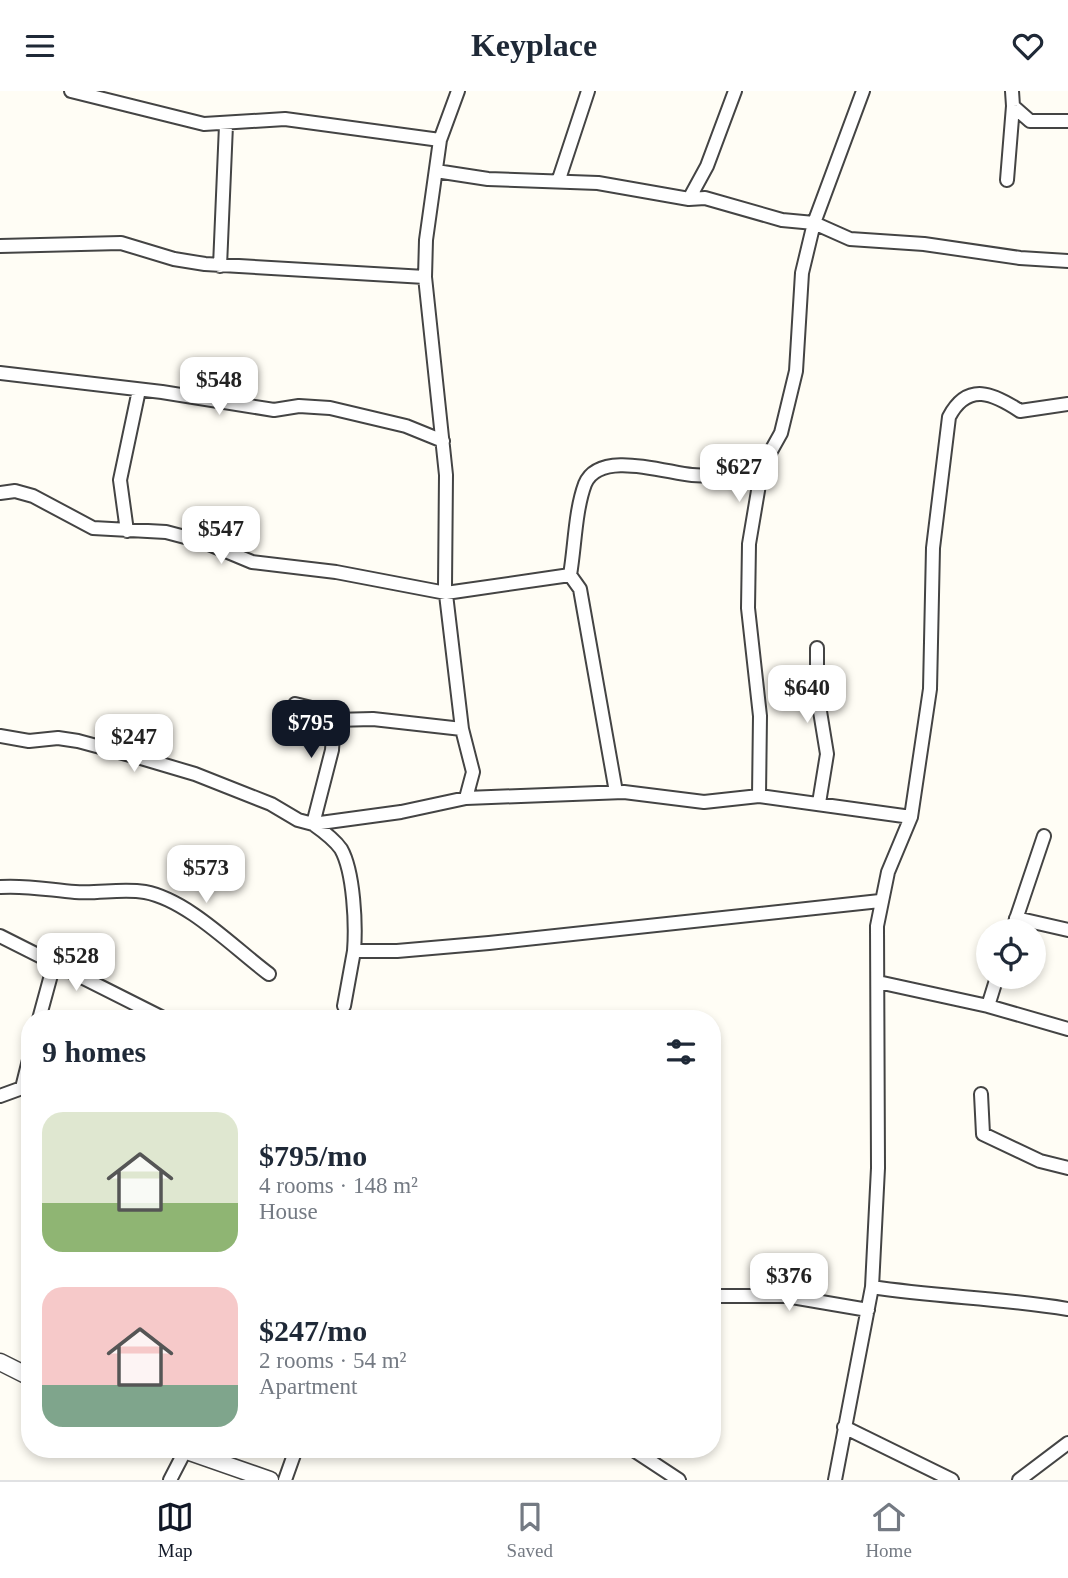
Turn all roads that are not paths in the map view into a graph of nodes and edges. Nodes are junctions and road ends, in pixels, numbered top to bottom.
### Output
1 (71, 91) edge
2 (458, 91) edge
3 (588, 91) edge
4 (735, 91) edge
5 (863, 91) edge
6 (1012, 91) edge
7 (1013, 106) junction
8 (1068, 121) edge
9 (226, 125) junction
10 (440, 140) junction
11 (436, 170) junction
12 (559, 180) junction
13 (1007, 180) dead end
14 (689, 199) junction
15 (814, 223) junction
16 (0, 246) edge
17 (1068, 261) edge
18 (220, 265) junction
19 (425, 277) junction
20 (0, 373) edge
21 (139, 390) junction
22 (1068, 404) edge
23 (443, 441) junction
24 (762, 467) junction
25 (0, 493) edge
26 (127, 531) junction
27 (570, 575) junction
28 (446, 593) junction
29 (817, 648) dead end
30 (295, 704) dead end
31 (334, 720) junction
32 (462, 729) junction
33 (0, 736) edge
34 (616, 792) junction
35 (759, 796) junction
36 (467, 798) junction
37 (819, 803) junction
38 (911, 817) junction
39 (313, 824) junction
40 (1044, 836) dead end
41 (0, 887) edge
42 (880, 901) junction
43 (1016, 918) joint
44 (1068, 930) edge
45 (0, 936) edge
46 (355, 951) junction
47 (54, 964) junction
48 (269, 974) dead end
49 (878, 982) junction
50 (993, 989) edge
51 (344, 1006) dead end
52 (988, 1006) junction
53 (41, 1010) edge
54 (147, 1010) edge
55 (1068, 1029) edge
56 (21, 1088) edge
57 (981, 1094) dead end
58 (0, 1096) edge
59 (1068, 1168) edge
60 (872, 1287) junction
61 (721, 1296) edge
62 (1068, 1309) edge
63 (868, 1310) junction
64 (0, 1362) edge
65 (21, 1372) edge
66 (844, 1427) junction
67 (1068, 1443) edge
68 (180, 1458) edge
69 (228, 1458) edge
70 (293, 1458) edge
71 (646, 1458) edge
72 (170, 1480) edge
73 (270, 1480) edge
74 (285, 1480) edge
75 (679, 1480) edge
76 (835, 1480) edge
77 (952, 1480) edge
78 (1018, 1480) edge

1 - 9 street
2 - 10 street
3 - 12 street
4 - 14 street
5 - 15 street
6 - 7 street
7 - 8 street
7 - 13 street
9 - 10 street
9 - 18 street
10 - 11 street
11 - 12 street
11 - 19 street
12 - 14 street
14 - 15 street
15 - 17 street
15 - 24 street
16 - 18 street
18 - 19 street
19 - 23 street
20 - 21 street
21 - 23 street
21 - 26 street
22 - 38 street
23 - 28 street
24 - 27 street
24 - 35 street
25 - 26 street
26 - 28 street
27 - 28 street
27 - 34 street
28 - 32 street
29 - 37 street
30 - 31 street
31 - 32 street
31 - 39 street
32 - 36 street
33 - 39 street
34 - 35 street
34 - 36 street
35 - 37 street
36 - 39 street
37 - 38 street
38 - 42 street
39 - 46 street
40 - 43 street
41 - 48 street
42 - 46 street
42 - 49 street
43 - 44 street
45 - 47 street
46 - 51 street
47 - 53 street
47 - 54 street
49 - 52 street
49 - 60 street
50 - 52 street
52 - 55 street
56 - 58 street
57 - 59 street
60 - 62 street
60 - 63 street
61 - 63 street
63 - 66 street
64 - 65 street
66 - 76 street
66 - 77 street
67 - 78 street
68 - 72 street
69 - 73 street
70 - 74 street
71 - 75 street

